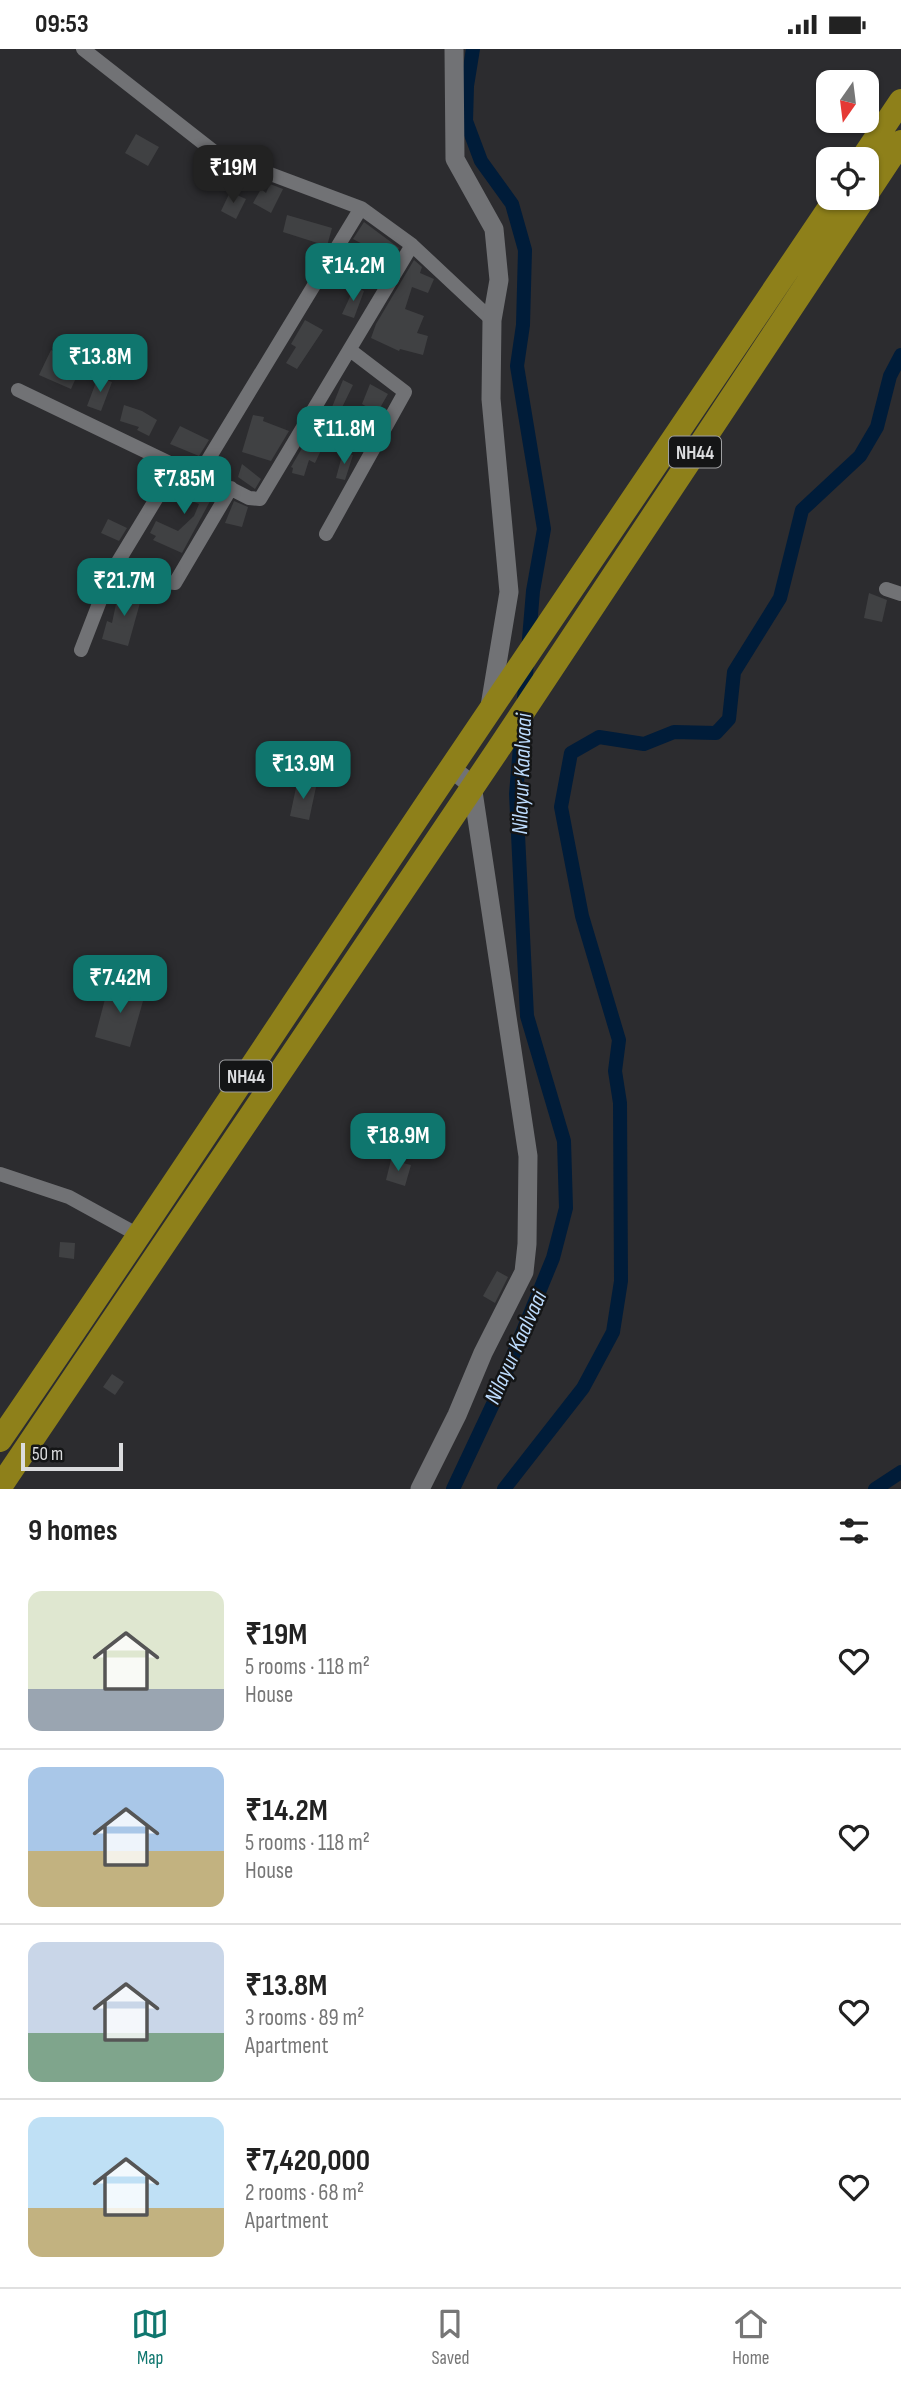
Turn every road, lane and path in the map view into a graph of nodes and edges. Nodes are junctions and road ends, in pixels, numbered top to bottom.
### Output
1 (83, 49) edge
2 (454, 49) edge
3 (901, 101) edge
4 (901, 142) edge
5 (870, 147) edge
6 (879, 175) edge
7 (360, 208) junction
8 (828, 210) edge
9 (856, 210) edge
10 (412, 245) junction
11 (492, 320) junction
12 (350, 350) junction
13 (18, 390) dead end
14 (176, 465) junction
15 (200, 473) junction
16 (231, 488) junction
17 (326, 534) dead end
18 (110, 575) junction
19 (886, 589) dead end
20 (901, 594) edge
21 (81, 650) dead end
22 (489, 710) junction
23 (451, 768) junction
24 (472, 785) junction
25 (0, 1174) edge
26 (140, 1236) junction
27 (52, 1364) junction
28 (73, 1379) junction
29 (0, 1412) edge
30 (0, 1440) edge
31 (0, 1487) edge
32 (16, 1489) edge
33 (420, 1489) edge

1 - 7 street
2 - 11 street
3 - 5 highway
4 - 6 highway, NH44
7 - 10 street
7 - 15 street
8 - 22 highway, NH44
9 - 24 highway, NH44
10 - 11 street
10 - 12 street
11 - 22 street
12 - 16 street
12 - 17 street
13 - 14 street
14 - 15 street
14 - 18 street
15 - 16 street
16 - 18 street
18 - 21 street
19 - 20 street
22 - 23 highway, NH44
23 - 24 street
23 - 26 highway, NH44
24 - 28 highway, NH44
24 - 33 street
25 - 26 street
26 - 27 highway, NH44
27 - 29 highway
27 - 30 highway, NH44
28 - 31 highway, NH44
28 - 32 highway

